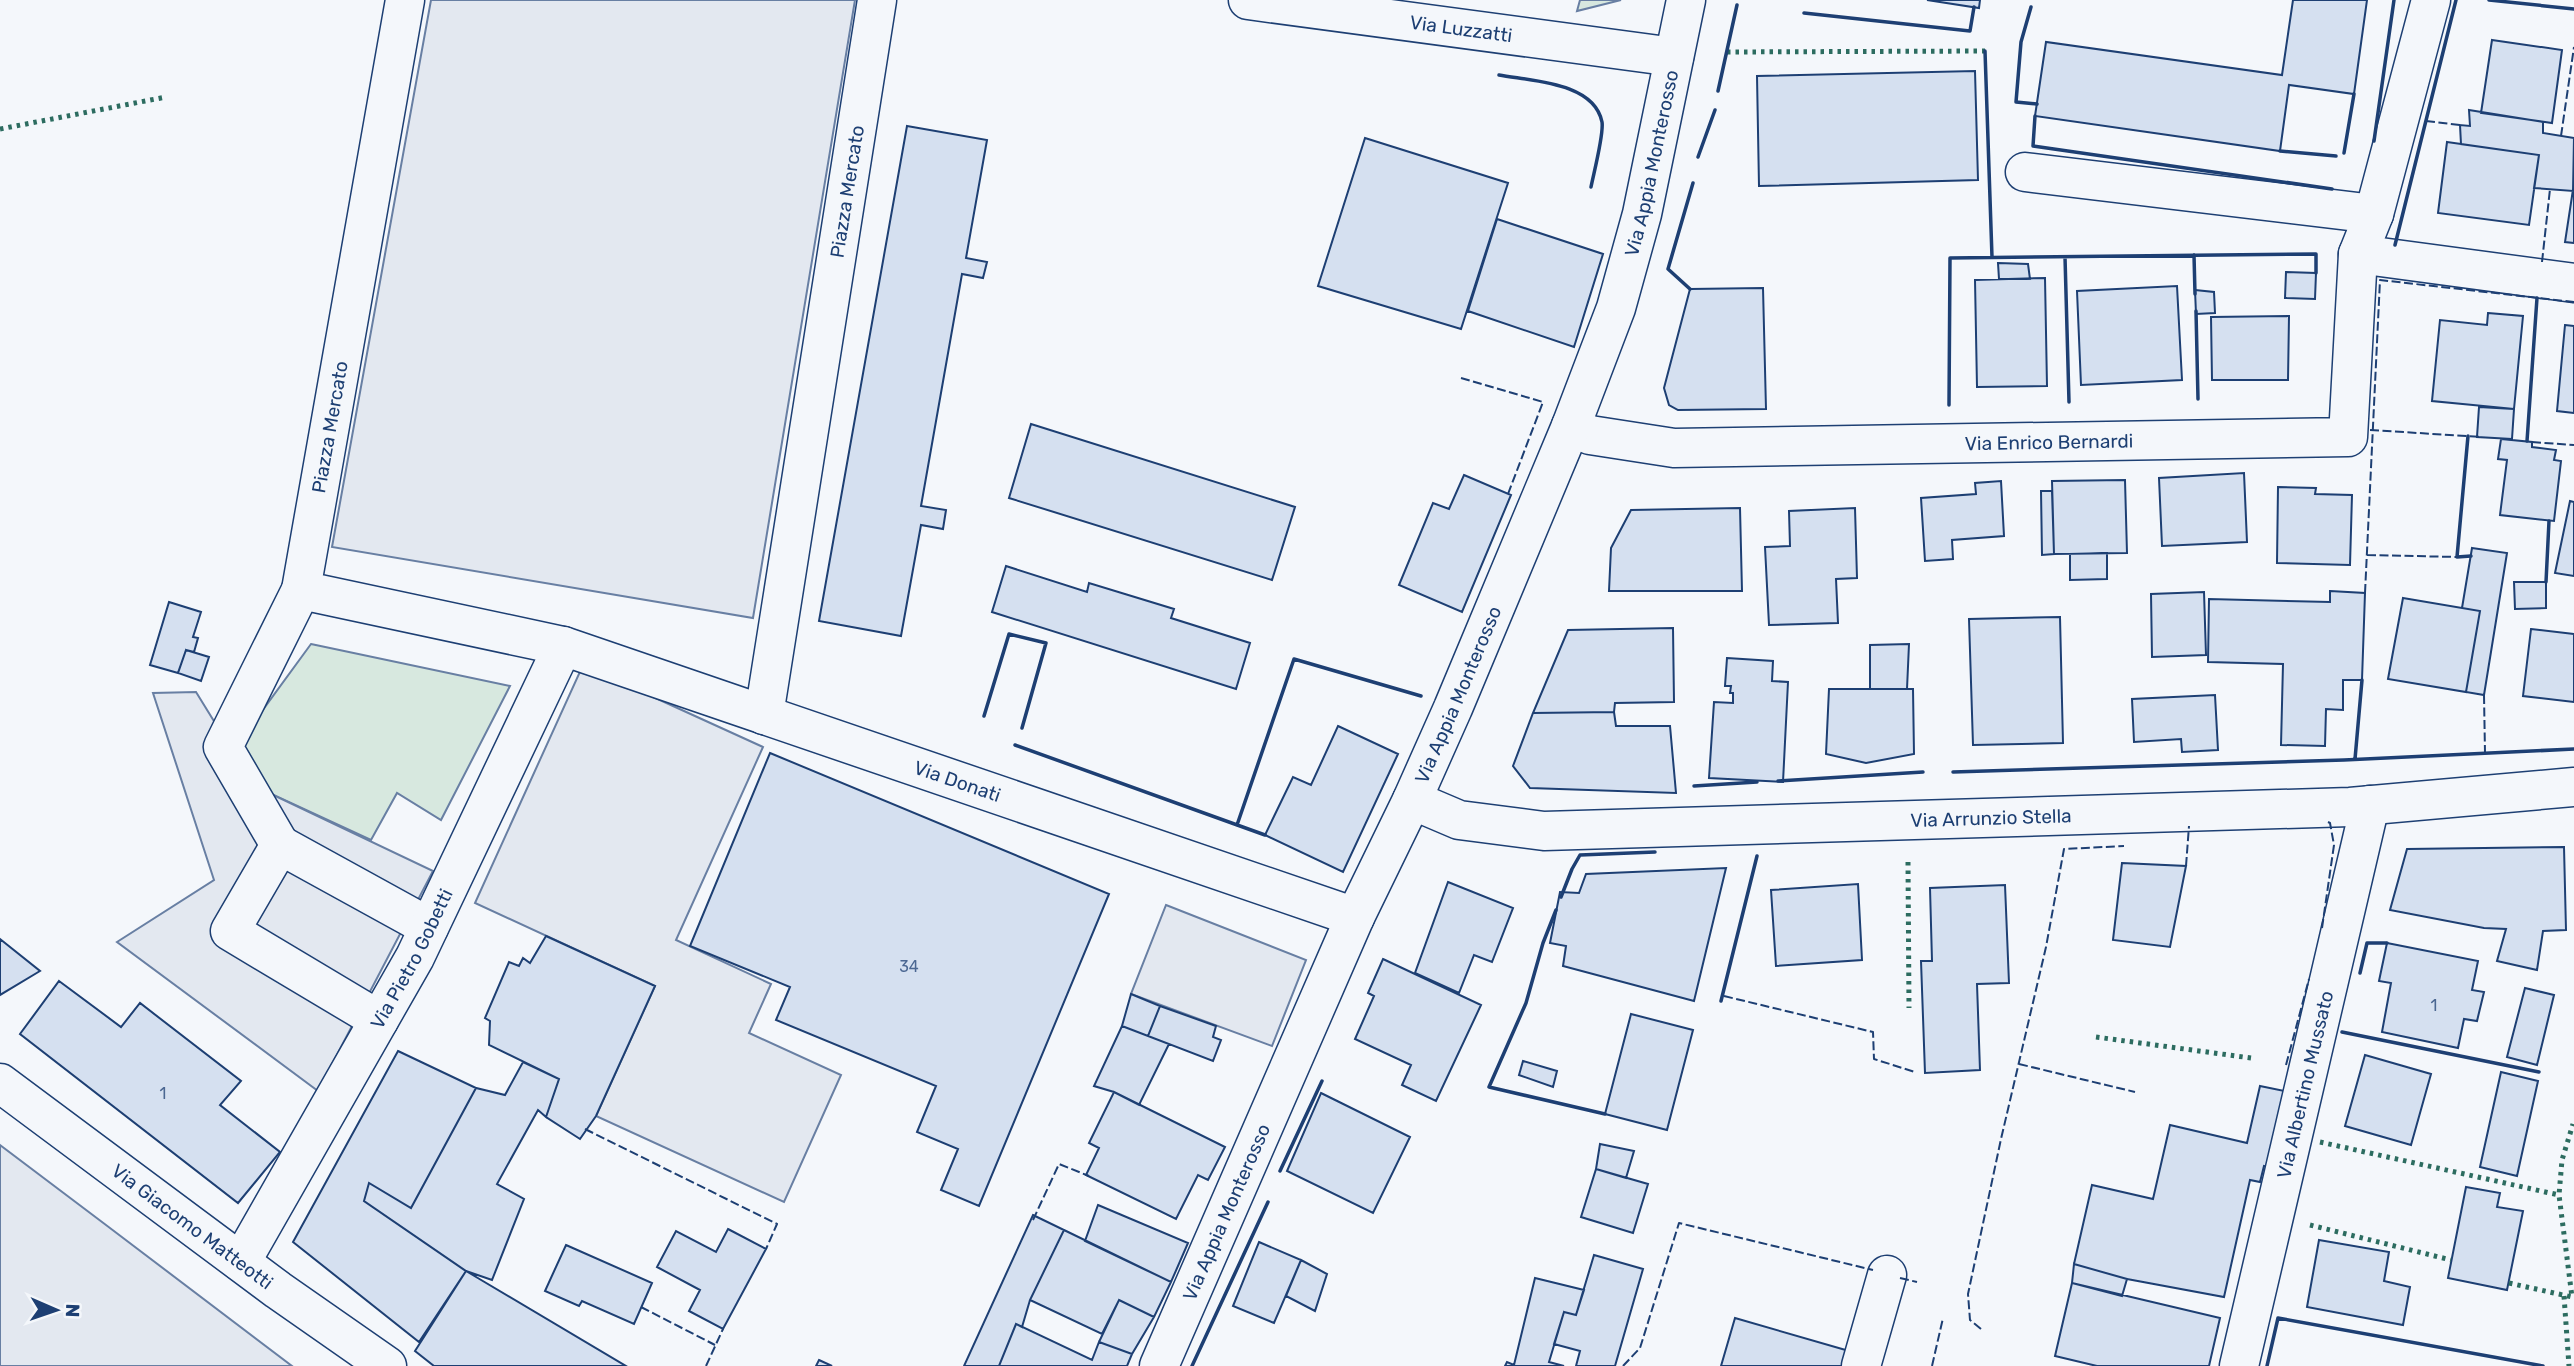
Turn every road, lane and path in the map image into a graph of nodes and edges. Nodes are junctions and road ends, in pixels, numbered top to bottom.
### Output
1 (405, 0) edge
2 (877, 0) edge
3 (1686, 0) edge
4 (2431, 0) edge
5 (1257, 1) edge
6 (1674, 57) junction
7 (2025, 172) dead end
8 (2374, 214) junction
9 (2358, 254) junction
10 (2574, 282) edge
11 (1571, 426) junction
12 (301, 590) junction
13 (563, 646) junction
14 (764, 715) junction
15 (2574, 787) edge
16 (1412, 800) junction
17 (2360, 806) junction
18 (280, 845) junction
19 (1355, 917) junction
20 (429, 927) junction
21 (379, 1020) junction
22 (0, 1083) edge
23 (241, 1262) junction
24 (1887, 1275) dead end
25 (387, 1366) edge
26 (1159, 1366) edge
27 (1861, 1366) edge
28 (2239, 1366) edge

1 - 12 street, Piazza Mercato
2 - 14 street, Piazza Mercato
3 - 6 street, Via Appia Monterosso
4 - 8 street, Via Enrico Bernardi
5 - 6 street, Via Luzzatti
6 - 11 street, Via Appia Monterosso
7 - 8 street
8 - 9 street, Via Enrico Bernardi
9 - 10 street
9 - 11 street, Via Enrico Bernardi
11 - 16 street, Via Appia Monterosso
12 - 13 street
12 - 18 street, Piazza Mercato
13 - 14 street, Via Donati
13 - 20 street, Via Pietro Gobetti
14 - 19 street, Via Donati
15 - 17 street, Via Arrunzio Stella
16 - 17 street, Via Arrunzio Stella
16 - 19 street, Via Appia Monterosso
17 - 28 street, Via Albertino Mussato
18 - 20 street
18 - 21 street
19 - 26 street, Via Appia Monterosso
20 - 21 street, Via Pietro Gobetti
21 - 23 street, Via Pietro Gobetti
22 - 23 street, Via Giacomo Matteotti
23 - 25 street, Via Giacomo Matteotti
24 - 27 street

